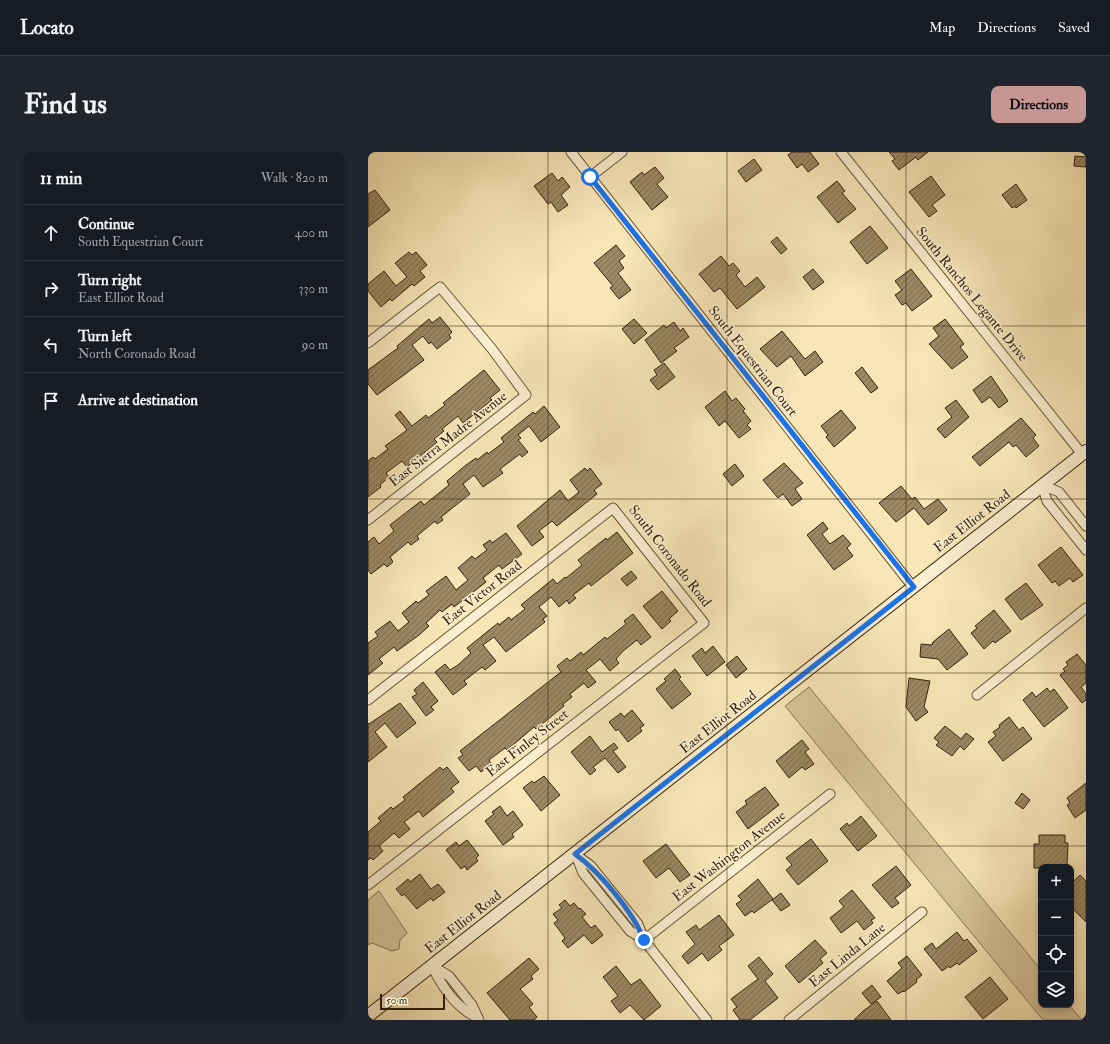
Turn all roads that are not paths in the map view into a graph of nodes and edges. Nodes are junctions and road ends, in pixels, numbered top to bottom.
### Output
1 (571, 152) edge
2 (622, 152) edge
3 (840, 152) edge
4 (590, 177) junction
5 (368, 343) edge
6 (1084, 452) edge
7 (1042, 485) junction
8 (613, 508) joint
9 (368, 520) edge
10 (1086, 526) edge
11 (1086, 550) edge
12 (914, 587) junction
13 (1086, 608) edge
14 (704, 622) joint
15 (977, 695) dead end
16 (368, 700) edge
17 (830, 794) dead end
18 (575, 854) junction
19 (368, 885) edge
20 (922, 912) dead end
21 (644, 940) junction
22 (432, 966) junction
23 (368, 1016) edge
24 (479, 1019) edge
25 (707, 1020) edge
26 (789, 1020) edge

1 - 4 street, South Equestrian Court
2 - 4 street
3 - 6 street, South Ranchos Legante Drive
4 - 12 street, South Equestrian Court
5 - 9 street, East Sierra Madre Avenue
6 - 7 main road, East Elliot Road
7 - 10 street
7 - 11 street
7 - 12 main road, East Elliot Road
8 - 14 street, South Coronado Road
8 - 16 street, East Victor Road
12 - 18 main road, East Elliot Road
13 - 15 street
14 - 19 street, East Finley Street
17 - 21 street, East Washington Avenue
18 - 21 street
18 - 22 main road, East Elliot Road
20 - 26 street, East Linda Lane
21 - 25 street
22 - 23 main road, East Elliot Road
22 - 24 street

